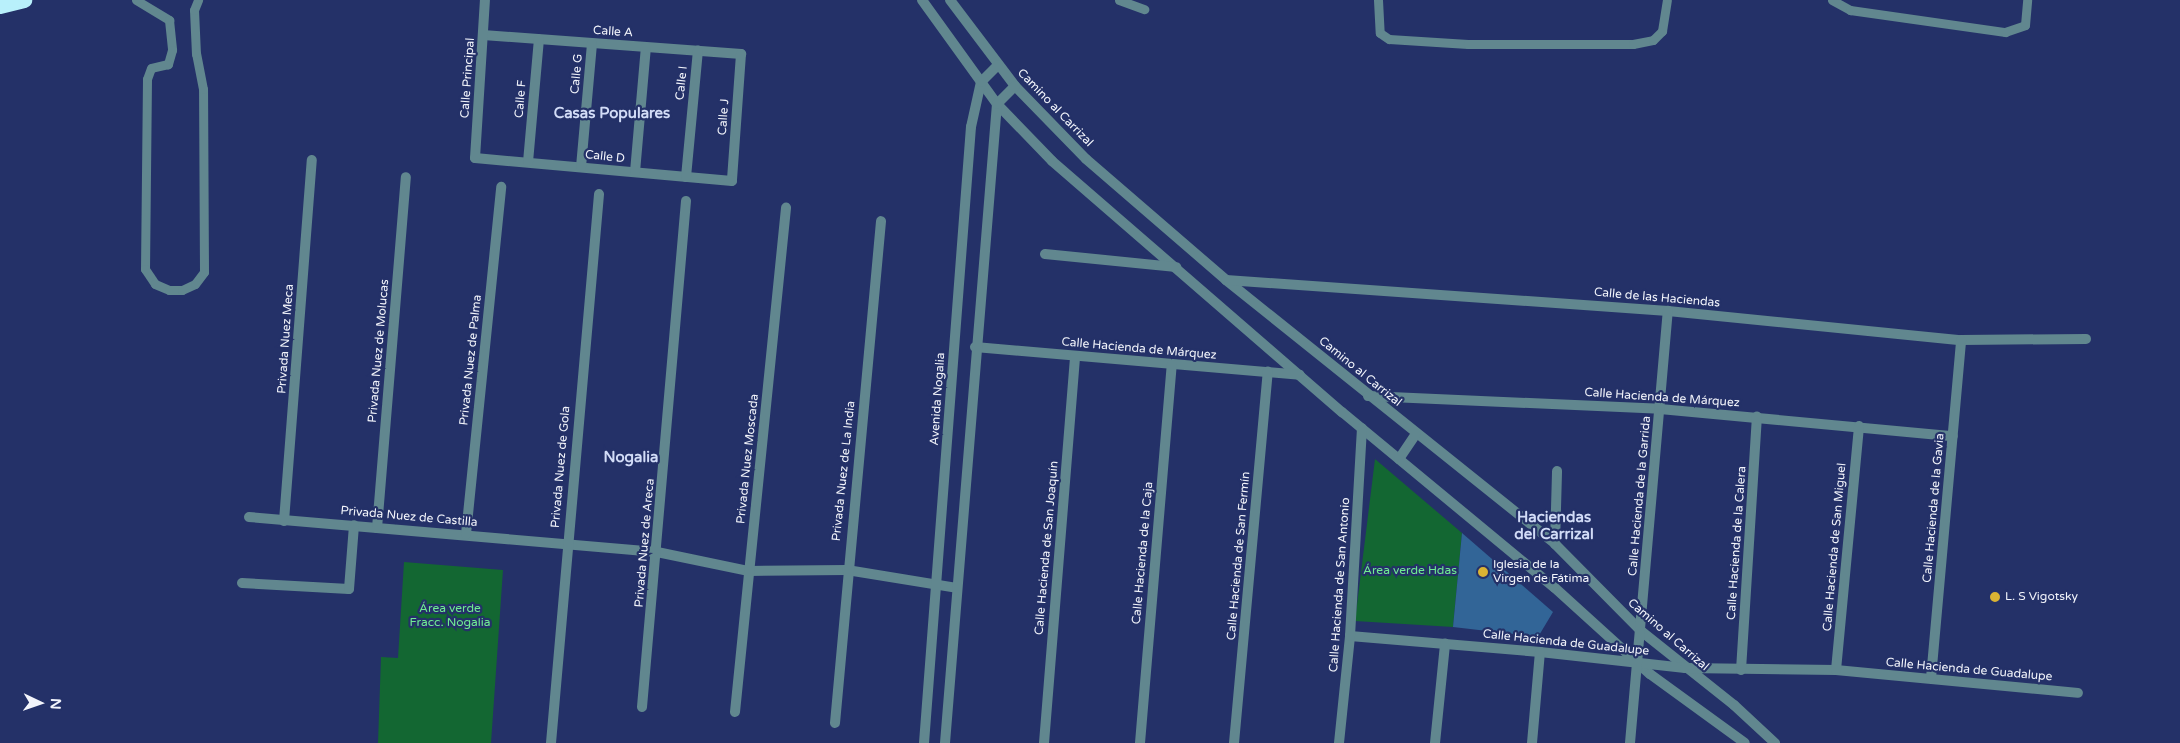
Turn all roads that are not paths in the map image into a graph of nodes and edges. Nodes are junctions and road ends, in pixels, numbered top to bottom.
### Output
1 (24, 0) edge
2 (136, 0) edge
3 (198, 0) edge
4 (485, 0) edge
5 (922, 0) edge
6 (950, 0) edge
7 (1119, 0) edge
8 (1378, 0) edge
9 (1667, 0) edge
10 (1832, 0) edge
11 (2027, 0) edge
12 (0, 6) edge
13 (1144, 9) dead end
14 (484, 35) junction
15 (539, 39) junction
16 (592, 43) junction
17 (646, 47) junction
18 (698, 50) junction
19 (741, 54) joint
20 (998, 65) junction
21 (981, 82) junction
22 (1015, 86) junction
23 (997, 104) junction
24 (475, 158) joint
25 (312, 160) dead end
26 (528, 162) junction
27 (581, 167) junction
28 (635, 172) junction
29 (406, 177) dead end
30 (686, 177) junction
31 (732, 181) joint
32 (501, 187) dead end
33 (599, 194) dead end
34 (686, 201) dead end
35 (786, 208) dead end
36 (880, 221) dead end
37 (1045, 254) dead end
38 (1177, 267) junction
39 (1226, 280) junction
40 (1668, 310) junction
41 (2086, 339) dead end
42 (1961, 340) junction
43 (975, 347) junction
44 (1075, 356) junction
45 (1172, 364) junction
46 (1268, 372) junction
47 (1300, 375) junction
48 (1368, 396) junction
49 (1660, 409) junction
50 (1757, 417) junction
51 (1859, 426) junction
52 (1362, 428) junction
53 (1416, 434) junction
54 (1953, 436) junction
55 (1398, 459) junction
56 (1557, 471) dead end
57 (249, 517) dead end
58 (284, 521) junction
59 (354, 525) junction
60 (377, 528) junction
61 (466, 534) junction
62 (567, 544) junction
63 (1555, 544) junction
64 (657, 552) junction
65 (847, 570) junction
66 (749, 571) junction
67 (242, 583) dead end
68 (936, 586) junction
69 (957, 588) junction
70 (1641, 630) junction
71 (1350, 636) junction
72 (1445, 644) junction
73 (1540, 652) junction
74 (1636, 662) junction
75 (1685, 668) junction
76 (1741, 670) junction
77 (1836, 670) junction
78 (1931, 678) junction
79 (2078, 693) dead end
80 (642, 707) dead end
81 (734, 712) dead end
82 (835, 723) dead end
83 (551, 743) edge
84 (924, 743) edge
85 (945, 743) edge
86 (1044, 743) edge
87 (1140, 743) edge
88 (1234, 743) edge
89 (1340, 743) edge
90 (1435, 743) edge
91 (1532, 743) edge
92 (1630, 743) edge
93 (1745, 743) edge
94 (1775, 743) edge

1 - 12 highway
2 - 3 lane
4 - 14 street, Calle Principal
5 - 21 street
6 - 20 street, Camino al Carrizal
7 - 13 lane
8 - 9 lane
10 - 11 lane
14 - 15 street, Calle A
14 - 24 street, Calle Principal
15 - 16 street, Calle A
15 - 26 street, Calle F
16 - 17 street, Calle A
16 - 27 street, Calle G
17 - 18 street, Calle A
17 - 28 street
18 - 19 street, Calle A
18 - 30 street, Calle I
19 - 31 street, Calle J
20 - 21 street
20 - 22 street, Camino al Carrizal
21 - 23 street
21 - 68 street, Avenida Nogalia
22 - 23 street
22 - 39 street, Camino al Carrizal
23 - 38 street
23 - 43 street
24 - 26 street, Calle D
25 - 58 street, Privada Nuez Meca
26 - 27 street, Calle D
27 - 28 street, Calle D
28 - 30 street, Calle D
29 - 60 street, Privada Nuez de Molucas
30 - 31 street, Calle D
32 - 61 street, Privada Nuez de Palma
33 - 62 street, Privada Nuez de Gola
34 - 64 street, Privada Nuez de Areca
35 - 66 street, Privada Nuez Moscada
36 - 65 street, Privada Nuez de La India
37 - 38 street
38 - 47 street
39 - 40 street, Calle de las Haciendas
39 - 48 street, Camino al Carrizal
40 - 42 street, Calle de las Haciendas
40 - 49 street, Calle Hacienda de la Garrida
41 - 42 street, Calle de las Haciendas
42 - 54 street, Calle Hacienda de la Gavia
43 - 44 street, Calle Hacienda de Márquez
43 - 69 street
44 - 45 street, Calle Hacienda de Márquez
44 - 86 street, Calle Hacienda de San Joaquín
45 - 46 street, Calle Hacienda de Márquez
45 - 87 street, Calle Hacienda de la Caja
46 - 47 street, Calle Hacienda de Márquez
46 - 88 street, Calle Hacienda de San Fermín
47 - 52 street
48 - 49 street, Calle Hacienda de Márquez
48 - 53 street, Camino al Carrizal
49 - 50 street, Calle Hacienda de Márquez
49 - 70 street, Calle Hacienda de la Garrida
50 - 51 street, Calle Hacienda de Márquez
50 - 76 street, Calle Hacienda de la Calera
51 - 54 street, Calle Hacienda de Márquez
51 - 77 street, Calle Hacienda de San Miguel
52 - 55 street
52 - 71 street, Calle Hacienda de San Antonio
53 - 55 street
53 - 63 street, Camino al Carrizal
54 - 78 street, Calle Hacienda de la Gavia
55 - 74 street
56 - 63 street
57 - 58 street, Privada Nuez de Castilla
58 - 59 street, Privada Nuez de Castilla
59 - 60 street, Privada Nuez de Castilla
59 - 67 street
60 - 61 street, Privada Nuez de Castilla
61 - 62 street, Privada Nuez de Castilla
62 - 64 street, Privada Nuez de Castilla
62 - 83 street, Privada Nuez de Gola
63 - 70 street, Camino al Carrizal
64 - 66 street, Privada Nuez de Castilla
64 - 80 street, Privada Nuez de Areca
65 - 66 street, Privada Nuez de Castilla
65 - 68 street, Privada Nuez de Castilla
65 - 82 street, Privada Nuez de La India
66 - 81 street, Privada Nuez Moscada
68 - 69 street, Privada Nuez de Castilla
68 - 84 street, Avenida Nogalia
69 - 85 street
70 - 74 street, Calle Hacienda de la Garrida
70 - 75 street, Camino al Carrizal
71 - 72 street, Calle Hacienda de Guadalupe
71 - 89 street, Calle Hacienda de San Antonio
72 - 73 street, Calle Hacienda de Guadalupe
72 - 90 street
73 - 74 street, Calle Hacienda de Guadalupe
73 - 91 street
74 - 75 street, Calle Hacienda de Guadalupe
74 - 92 street, Calle Hacienda de la Garrida
74 - 93 street
75 - 76 street, Calle Hacienda de Guadalupe
75 - 94 street, Camino al Carrizal
76 - 77 street, Calle Hacienda de Guadalupe
77 - 78 street, Calle Hacienda de Guadalupe
78 - 79 street, Calle Hacienda de Guadalupe

